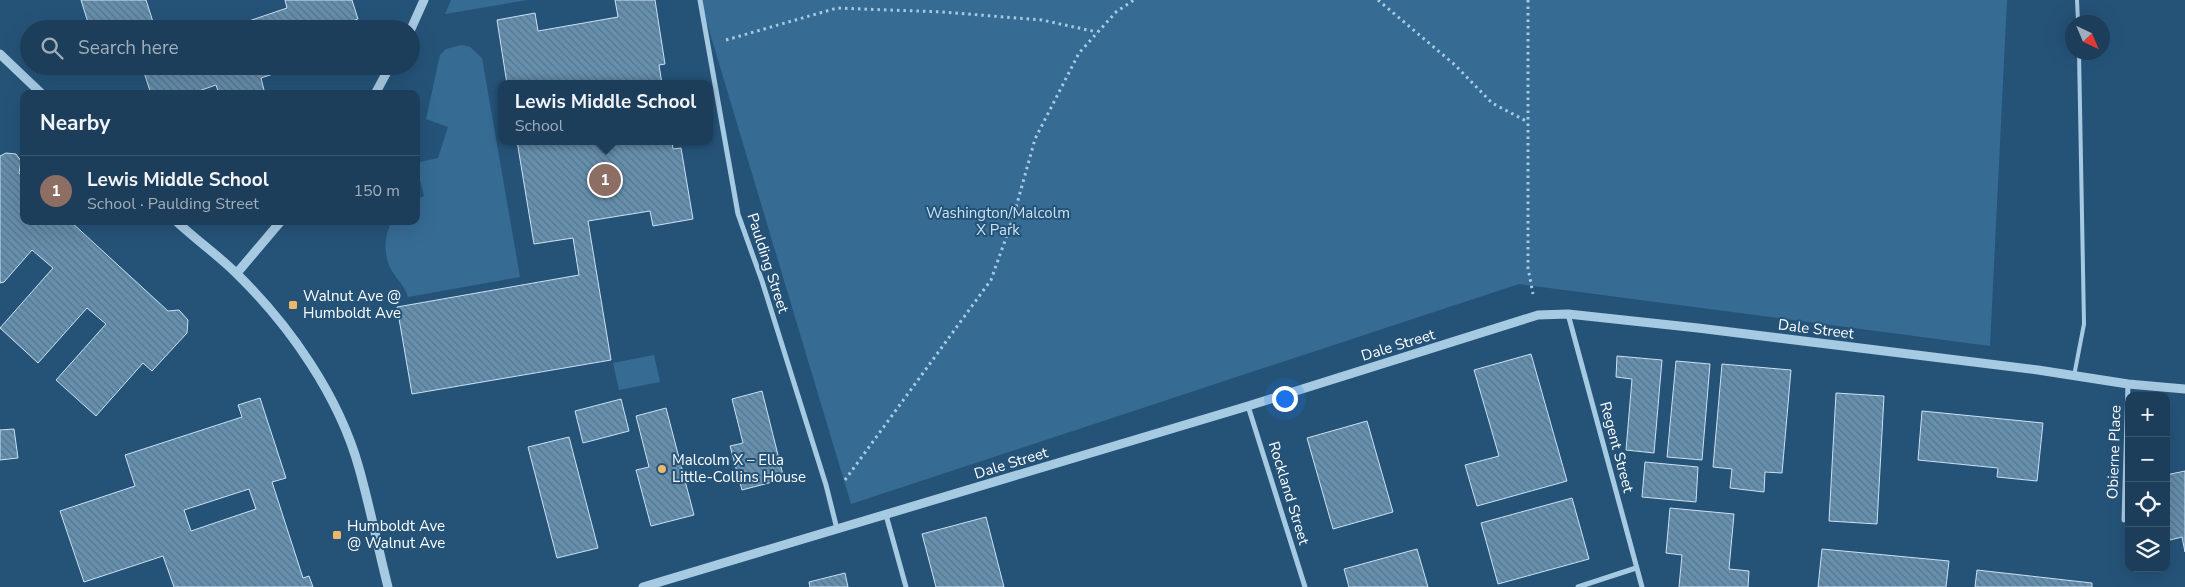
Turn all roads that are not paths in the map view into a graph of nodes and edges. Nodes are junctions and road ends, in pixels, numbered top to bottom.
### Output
1 (424, 0) edge
2 (700, 0) edge
3 (2077, 0) edge
4 (2078, 15) edge
5 (415, 20) edge
6 (0, 54) edge
7 (2078, 60) edge
8 (20, 73) edge
9 (22, 75) edge
10 (385, 75) edge
11 (38, 90) edge
12 (377, 90) edge
13 (181, 225) edge
14 (277, 225) edge
15 (237, 273) junction
16 (1568, 314) junction
17 (2074, 376) junction
18 (2128, 384) junction
19 (2185, 389) edge
20 (1248, 406) junction
21 (886, 515) junction
22 (2124, 520) dead end
23 (837, 529) junction
24 (1636, 568) junction
25 (388, 587) edge
26 (643, 587) edge
27 (906, 587) edge
28 (1305, 587) edge
29 (1578, 587) edge
30 (1642, 587) edge

1 - 5 street
2 - 23 street, Paulding Street
3 - 4 lane
6 - 8 street
7 - 17 lane
9 - 11 street
10 - 12 street
13 - 15 street
14 - 15 street
15 - 25 street
16 - 17 street, Dale Street
16 - 20 street, Dale Street
16 - 24 street, Regent Street
17 - 18 street, Dale Street
18 - 19 street, Dale Street
18 - 22 street, Obierne Place
20 - 21 street, Dale Street
20 - 28 street, Rockland Street
21 - 23 street, Dale Street
21 - 27 street
23 - 26 street, Dale Street
24 - 29 street
24 - 30 street, Regent Street

